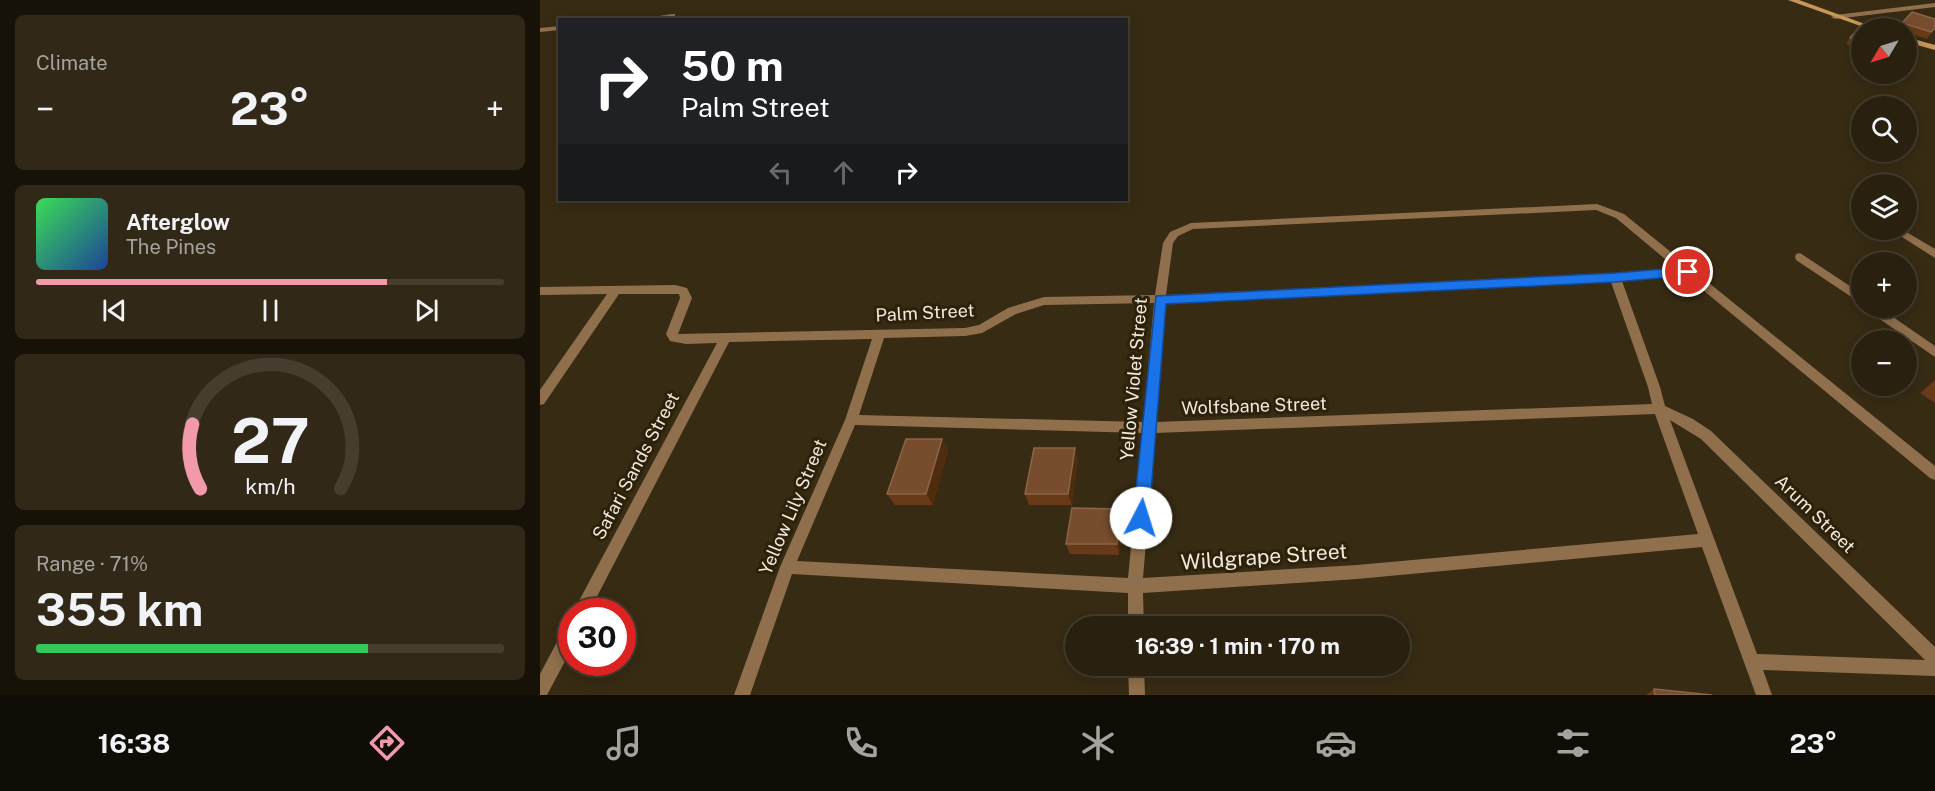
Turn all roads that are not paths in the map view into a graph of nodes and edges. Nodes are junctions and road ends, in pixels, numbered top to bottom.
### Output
1 (1792, 0) edge
2 (1935, 5) edge
3 (672, 16) dead end
4 (1835, 17) junction
5 (655, 18) edge
6 (1851, 22) edge
7 (558, 28) edge
8 (540, 30) edge
9 (1917, 42) edge
10 (1935, 48) edge
11 (1912, 240) edge
12 (1935, 254) edge
13 (1800, 257) dead end
14 (1688, 272) junction
15 (1615, 278) junction
16 (616, 290) junction
17 (540, 291) edge
18 (1851, 292) edge
19 (1160, 299) junction
20 (1886, 318) edge
21 (880, 334) junction
22 (725, 338) junction
23 (1935, 352) edge
24 (540, 400) edge
25 (1659, 409) junction
26 (851, 420) junction
27 (1149, 428) junction
28 (1935, 474) edge
29 (1707, 540) junction
30 (787, 567) junction
31 (1135, 586) junction
32 (588, 598) edge
33 (1136, 616) edge
34 (558, 657) edge
35 (1935, 658) edge
36 (1753, 662) junction
37 (1935, 668) edge
38 (1136, 676) edge
39 (540, 691) edge
40 (742, 695) edge
41 (1137, 695) edge
42 (1764, 695) edge

1 - 4 main road
2 - 4 street
3 - 5 street
4 - 6 main road
7 - 8 street
9 - 10 main road
11 - 12 street
13 - 18 street
14 - 15 street, Palm Street
14 - 19 street, Yellow Violet Street
14 - 28 street
15 - 19 street, Palm Street
15 - 25 street
16 - 17 street, Palm Street
16 - 22 street, Palm Street
16 - 24 street
19 - 21 street, Palm Street
19 - 27 street, Yellow Violet Street
20 - 23 street
21 - 22 street, Palm Street
21 - 26 street, Yellow Lily Street
22 - 32 street, Safari Sands Street
25 - 27 street, Wolfsbane Street
25 - 29 street
25 - 35 street, Arum Street
26 - 27 street, Wolfsbane Street
26 - 30 street, Yellow Lily Street
27 - 31 street, Yellow Violet Street
29 - 31 street, Wildgrape Street
29 - 36 street
30 - 31 street, Wildgrape Street
30 - 40 street, Yellow Lily Street
31 - 33 street, Yellow Violet Street
34 - 39 street
36 - 37 street
36 - 42 street
38 - 41 street

